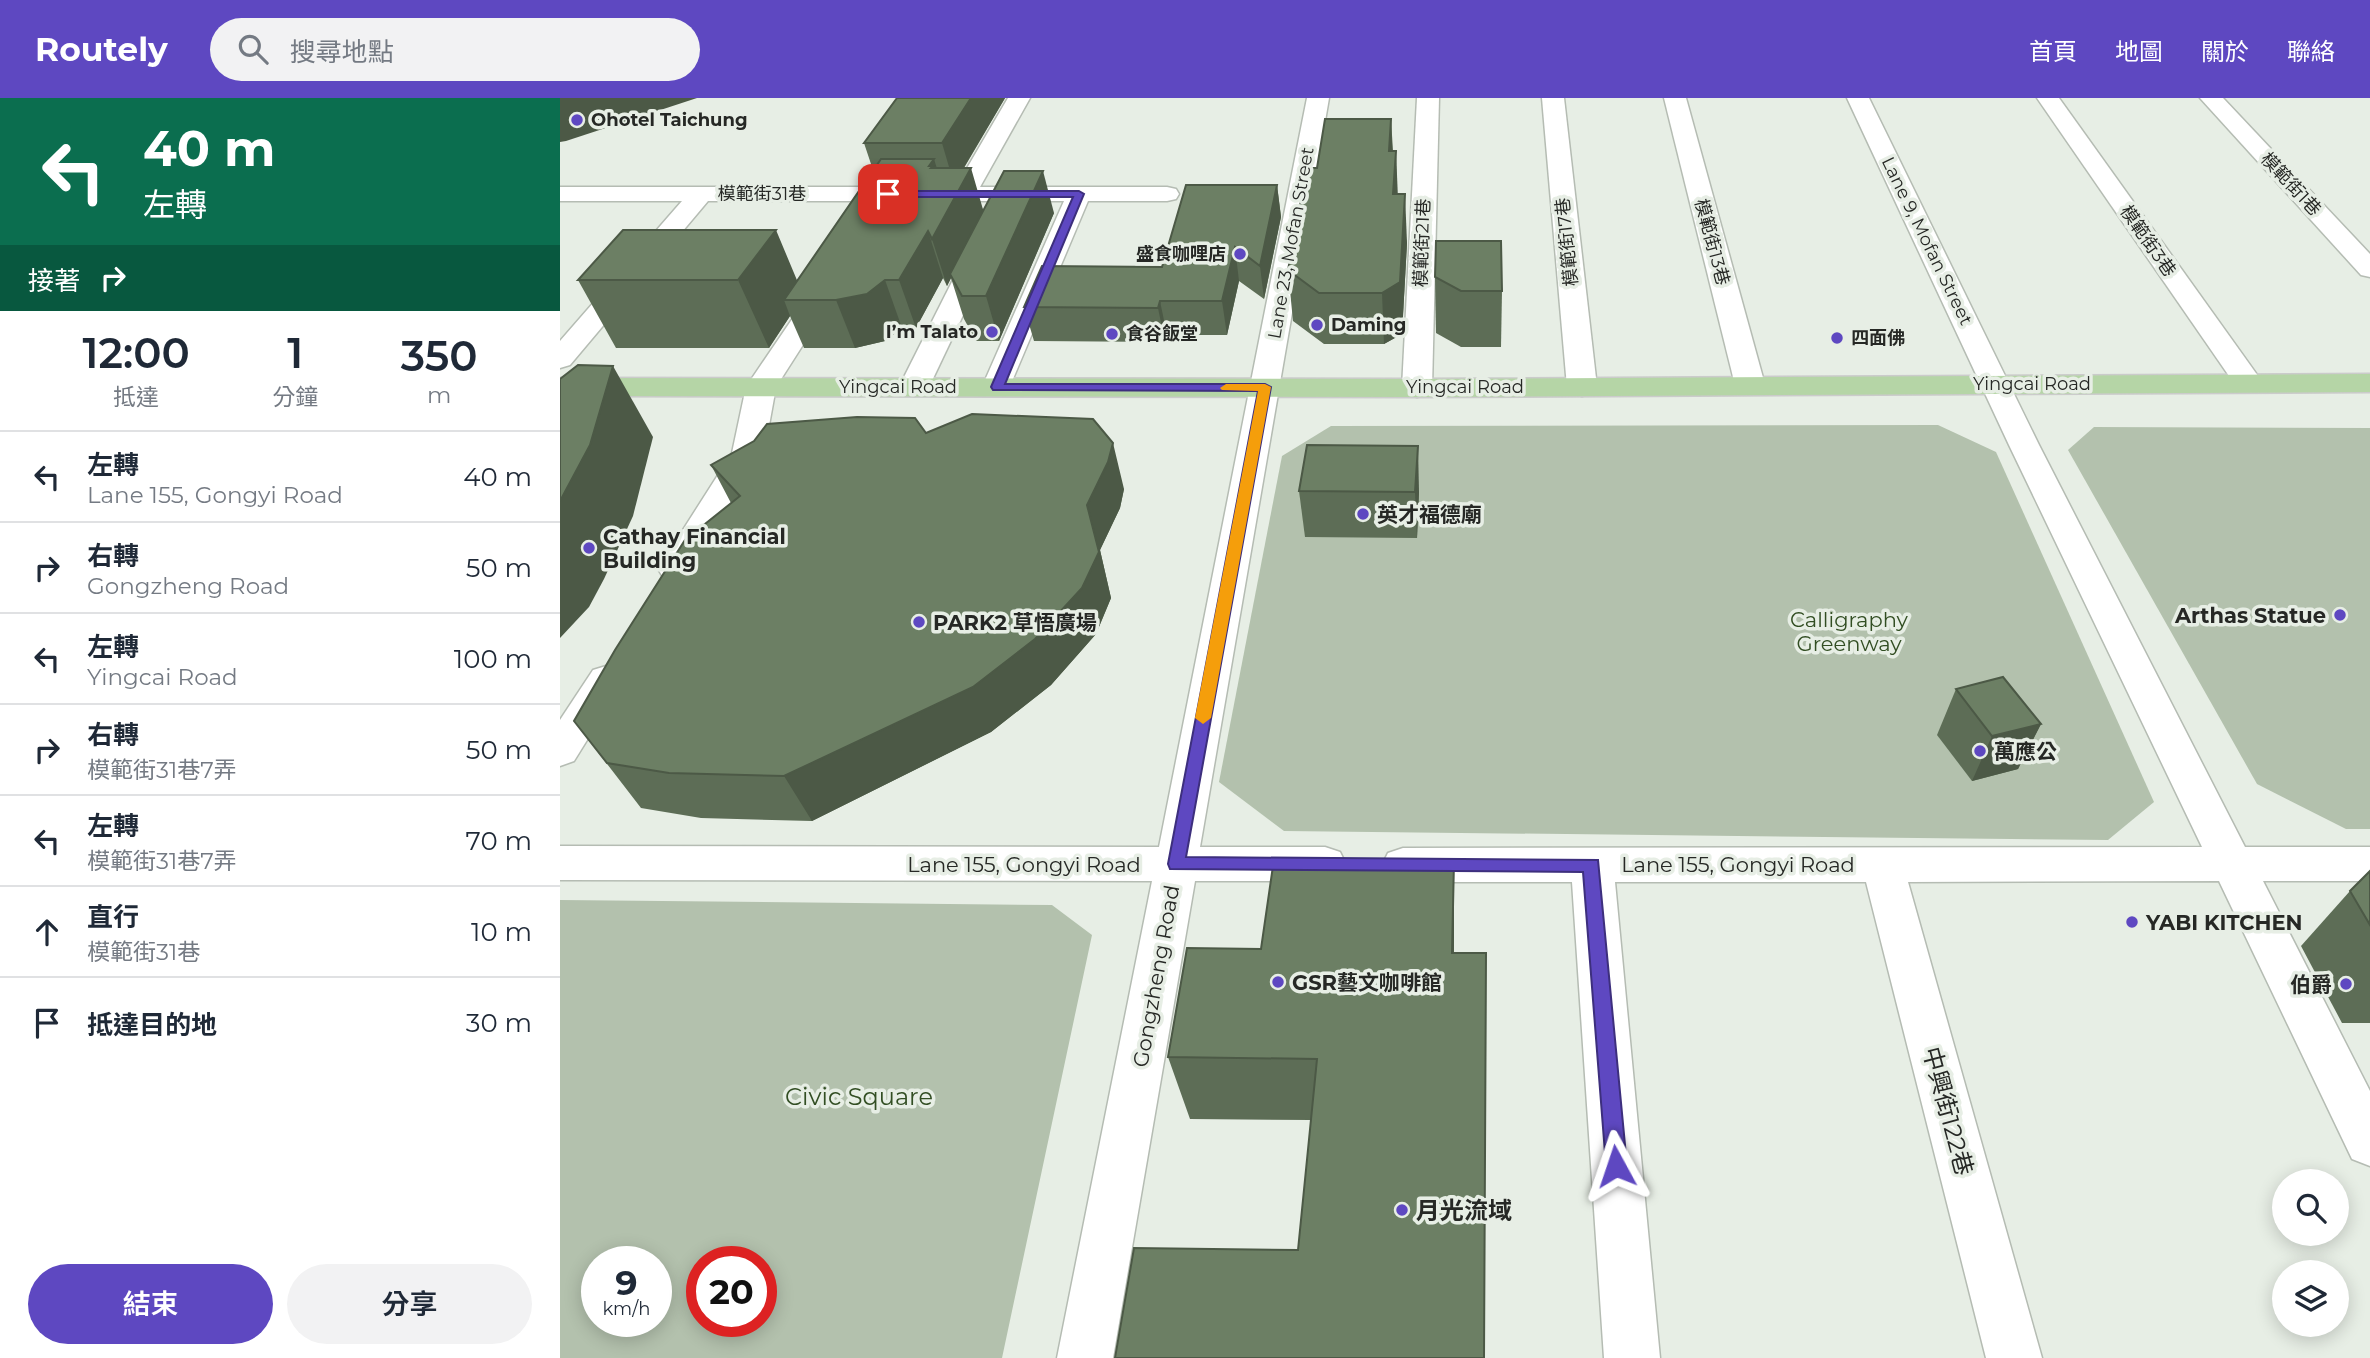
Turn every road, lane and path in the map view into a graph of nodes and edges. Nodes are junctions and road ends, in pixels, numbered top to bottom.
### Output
1 (1019, 98) edge
2 (1318, 98) edge
3 (1428, 98) edge
4 (1553, 98) edge
5 (1675, 98) edge
6 (1858, 98) edge
7 (2048, 98) edge
8 (2211, 98) edge
9 (560, 194) edge
10 (701, 194) junction
11 (888, 194) junction
12 (964, 194) junction
13 (1009, 194) junction
14 (1079, 194) junction
15 (1167, 194) dead end
16 (873, 217) edge
17 (2370, 269) edge
18 (836, 274) edge
19 (560, 359) edge
20 (2248, 383) junction
21 (2370, 383) edge
22 (1750, 385) junction
23 (1995, 385) junction
24 (560, 387) edge
25 (761, 387) junction
26 (914, 387) junction
27 (997, 387) junction
28 (1265, 387) junction
29 (1582, 387) junction
30 (1417, 388) junction
31 (662, 591) edge
32 (625, 648) edge
33 (560, 751) edge
34 (560, 863) edge
35 (1882, 863) junction
36 (1176, 864) junction
37 (2231, 864) junction
38 (2370, 864) edge
39 (1591, 865) junction
40 (2370, 1142) edge
41 (1085, 1358) edge
42 (1632, 1358) edge
43 (2014, 1358) edge

1 - 12 street
2 - 28 street, Lane 23, Mofan Street
3 - 30 street, 模範街21巷
4 - 29 street, 模範街17巷
5 - 22 street, 模範街13巷
6 - 23 street, Lane 9, Mofan Street
7 - 20 street, 模範街3巷
8 - 17 street, 模範街1巷
9 - 10 street, 模範街31巷
10 - 11 street, 模範街31巷
10 - 19 street
11 - 12 street, 模範街31巷
11 - 16 street
12 - 13 street, 模範街31巷
13 - 14 street, 模範街31巷
13 - 26 street
14 - 15 street, 模範街31巷
14 - 27 street
18 - 25 street
20 - 21 main road, Yingcai Road
20 - 23 main road, Yingcai Road
22 - 23 main road, Yingcai Road
22 - 29 main road, Yingcai Road
23 - 37 street, Lane 9, Mofan Street
24 - 25 main road, Yingcai Road
25 - 26 main road, Yingcai Road
25 - 31 street
26 - 27 main road, Yingcai Road
27 - 28 main road, Yingcai Road
28 - 30 main road, Yingcai Road
28 - 36 street, Gongzheng Road
29 - 30 main road, Yingcai Road
32 - 33 street
34 - 36 street, Lane 155, Gongyi Road
35 - 37 street, Lane 155, Gongyi Road
35 - 39 street, Lane 155, Gongyi Road
35 - 43 street, 中興街122巷
36 - 39 street, Lane 155, Gongyi Road
36 - 41 street, Gongzheng Road
37 - 38 street, Lane 155, Gongyi Road
37 - 40 street, Lane 9, Mofan Street
39 - 42 street

